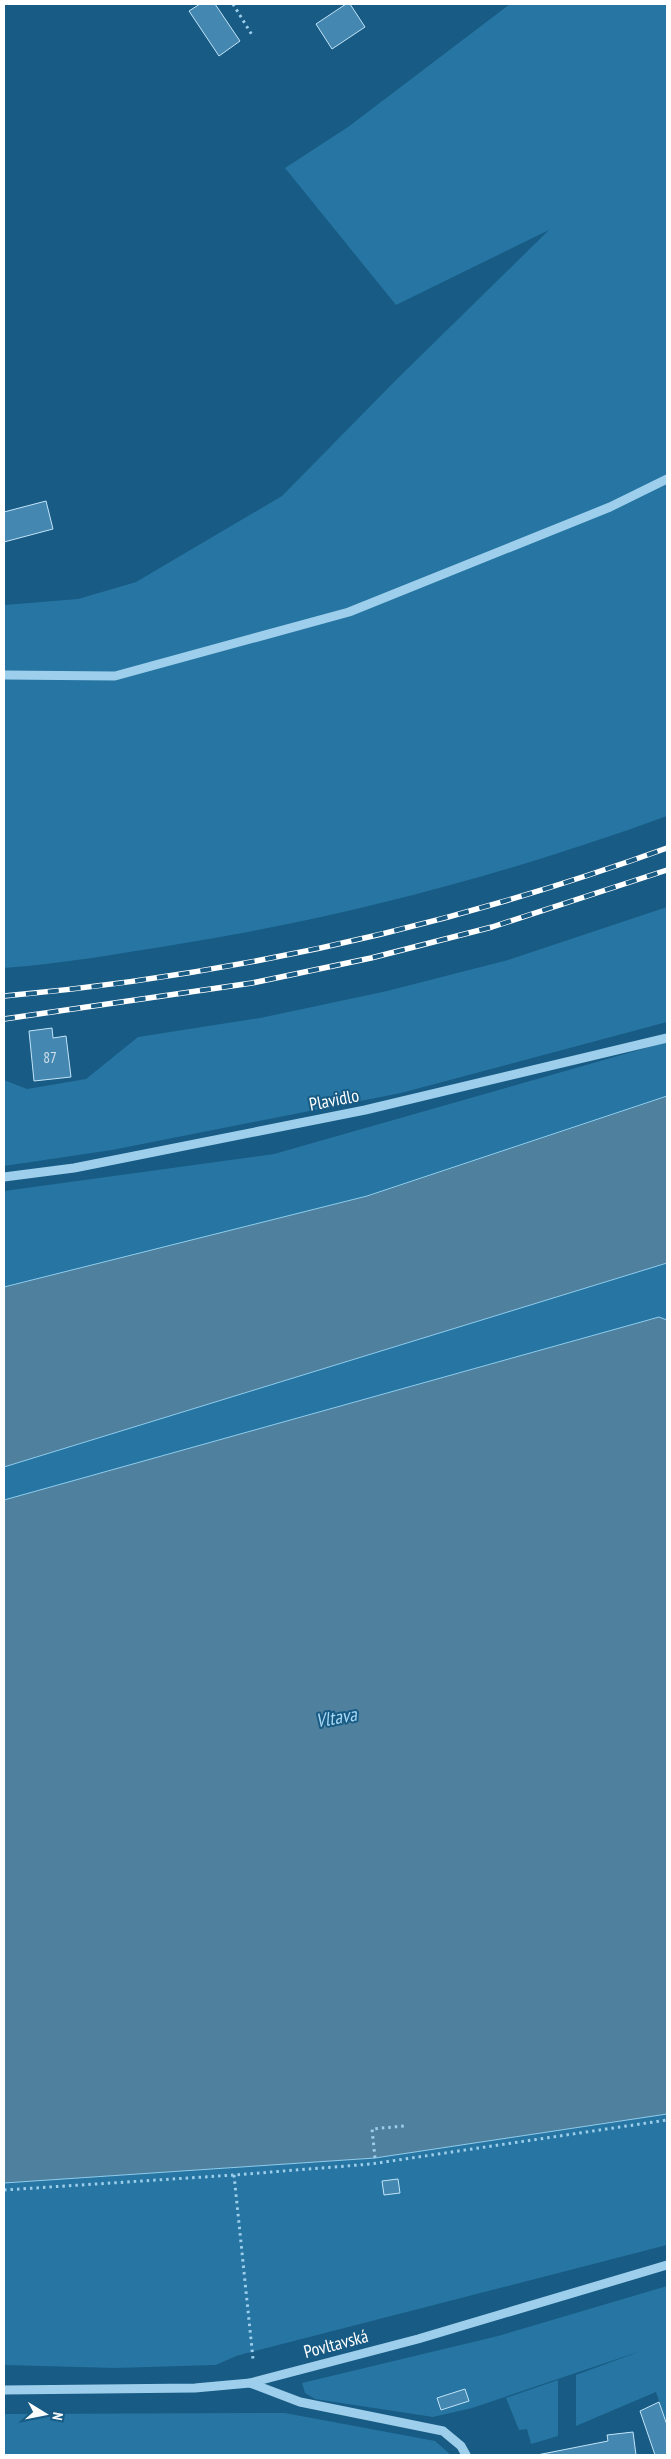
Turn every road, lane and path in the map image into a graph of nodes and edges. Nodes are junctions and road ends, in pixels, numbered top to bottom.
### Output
1 (233, 4) edge
2 (252, 35) dead end
3 (667, 479) edge
4 (4, 675) edge
5 (667, 1038) edge
6 (4, 1177) edge
7 (667, 2120) edge
8 (404, 2126) dead end
9 (375, 2158) dead end
10 (234, 2176) junction
11 (4, 2190) edge
12 (667, 2265) edge
13 (253, 2382) junction
14 (4, 2390) edge
15 (466, 2455) edge

1 - 2 path
3 - 4 street
5 - 6 street, Plavidlo
7 - 10 path
8 - 9 path
10 - 11 path
10 - 13 path
12 - 13 street, Povltavská
13 - 14 street, Povltavská
13 - 15 street

